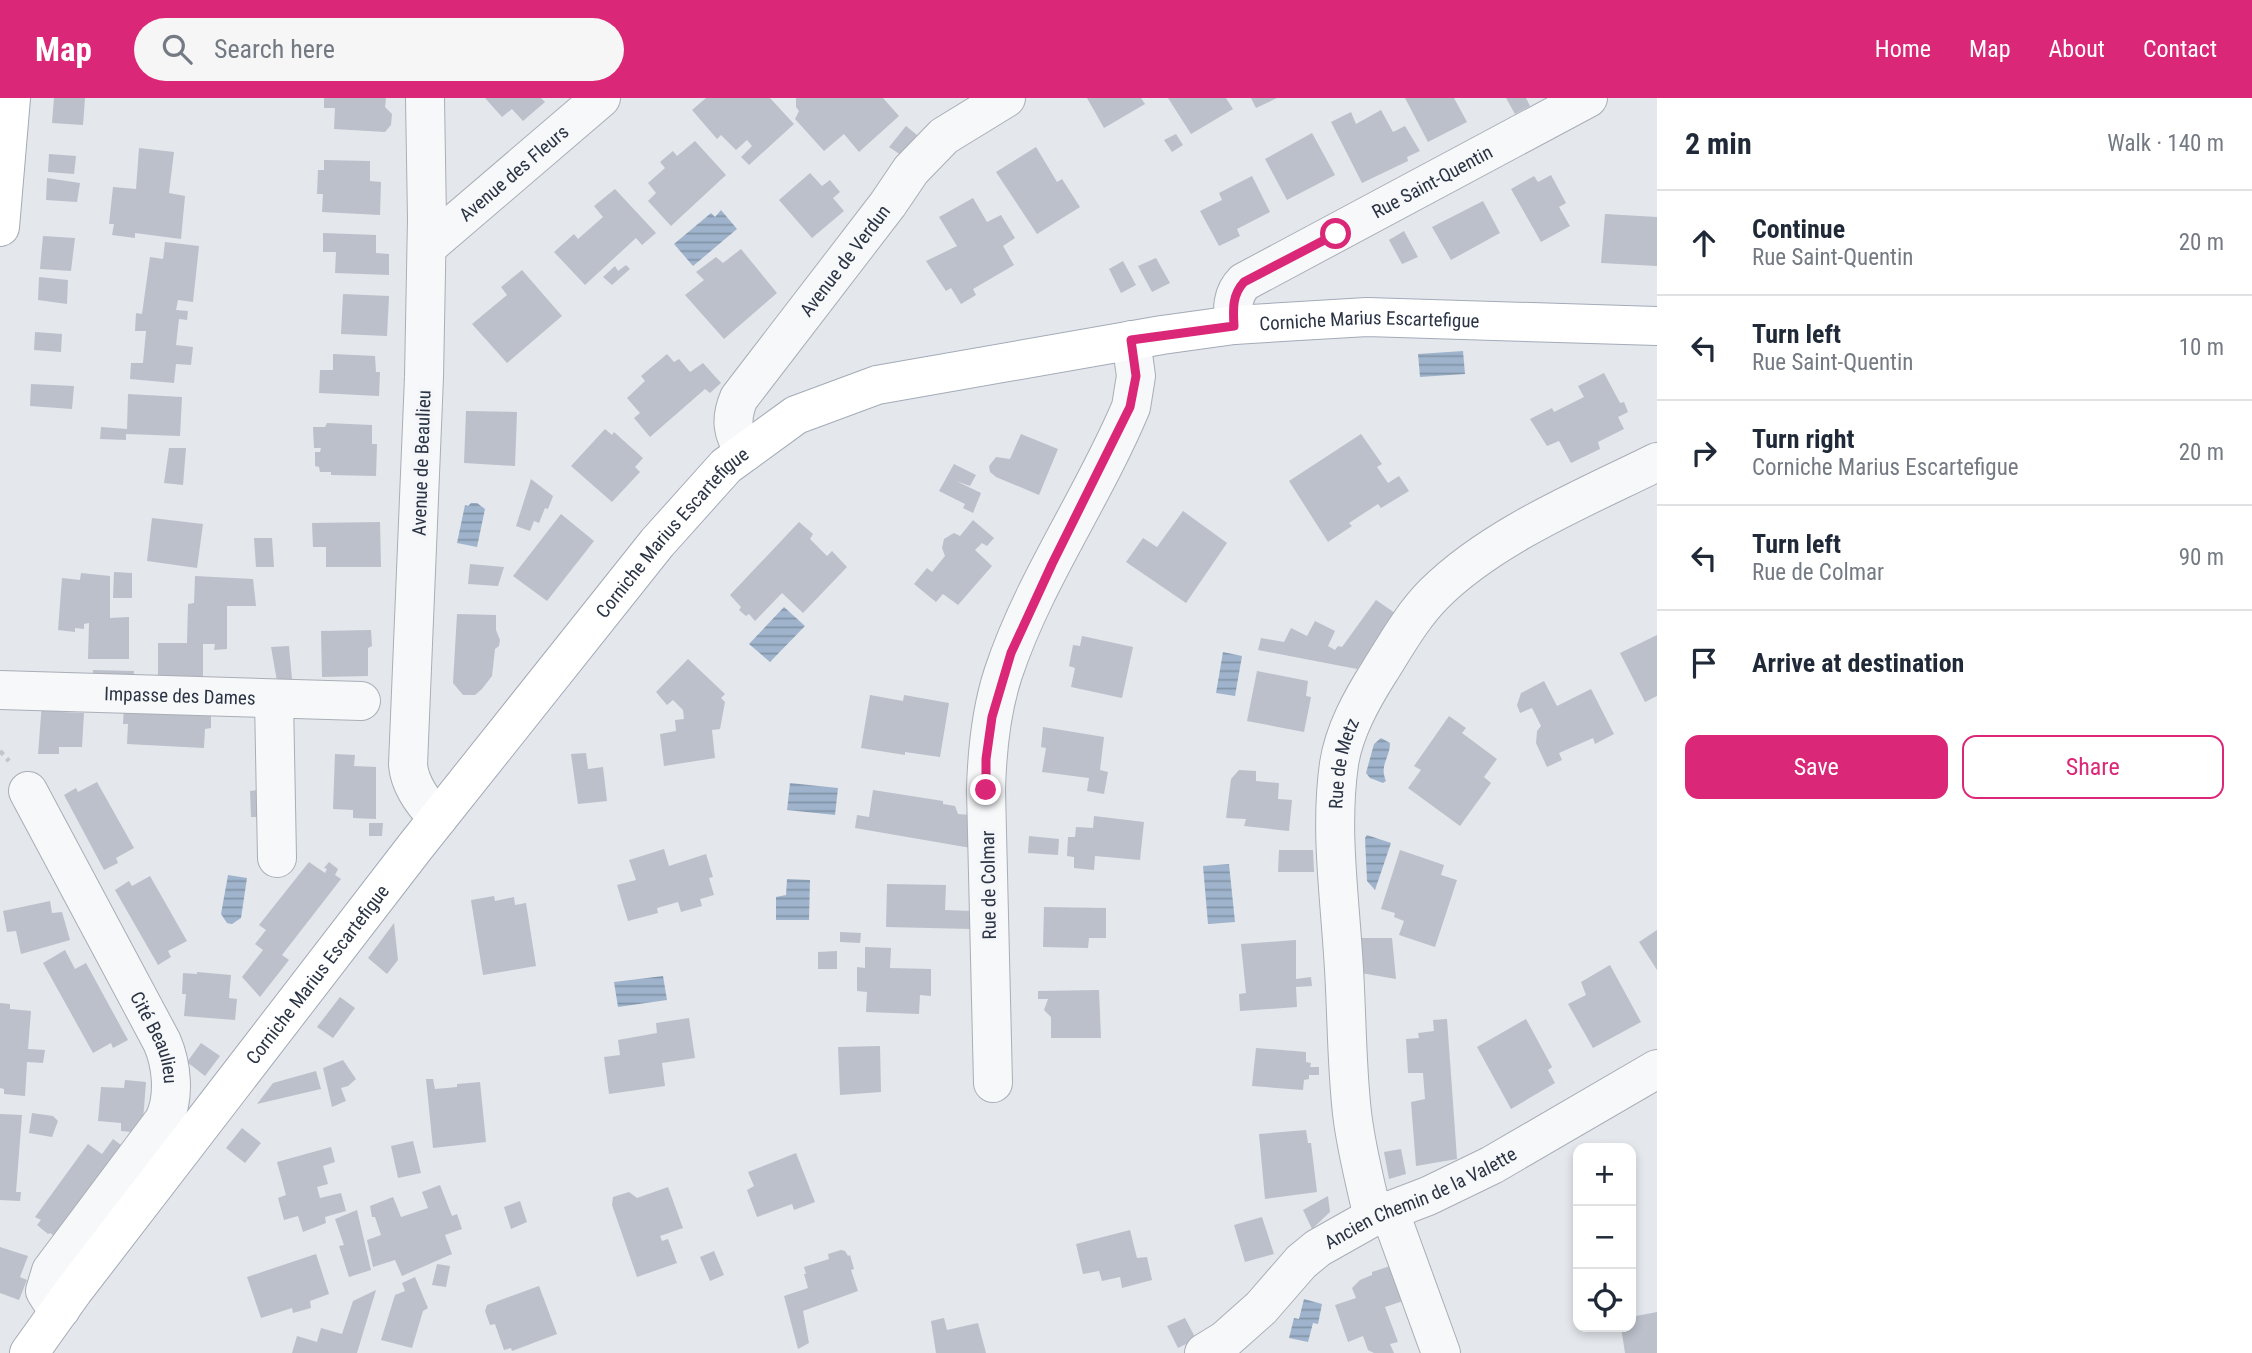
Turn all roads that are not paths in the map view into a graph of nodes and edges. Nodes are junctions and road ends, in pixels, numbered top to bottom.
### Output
1 (11, 98) edge
2 (425, 98) edge
3 (601, 98) edge
4 (1006, 98) edge
5 (1588, 98) edge
6 (0, 227) edge
7 (427, 247) junction
8 (1234, 326) junction
9 (1657, 326) edge
10 (1131, 340) junction
11 (745, 452) junction
12 (1657, 462) edge
13 (0, 690) edge
14 (274, 699) junction
15 (360, 701) dead end
16 (28, 791) dead end
17 (438, 818) junction
18 (277, 858) dead end
19 (1657, 1069) edge
20 (993, 1083) dead end
21 (1381, 1213) junction
22 (61, 1309) junction
23 (29, 1353) edge
24 (1204, 1353) edge
25 (1441, 1353) edge

1 - 6 main road
2 - 7 street, Avenue de Beaulieu
3 - 7 street, Avenue des Fleurs
4 - 11 street, Avenue de Verdun
5 - 8 street, Rue Saint-Quentin
7 - 17 street, Avenue de Beaulieu
8 - 9 main road, Corniche Marius Escartefigue
8 - 10 main road, Corniche Marius Escartefigue
10 - 11 main road, Corniche Marius Escartefigue
10 - 20 street, Rue de Colmar
11 - 17 main road, Corniche Marius Escartefigue
12 - 21 street, Rue de Metz
13 - 14 street, Impasse des Dames
14 - 15 street, Impasse des Dames
14 - 18 street
16 - 22 street, Cité Beaulieu
17 - 22 main road, Corniche Marius Escartefigue
19 - 21 street, Ancien Chemin de la Valette
21 - 24 street, Ancien Chemin de la Valette
21 - 25 street, Rue de Metz
22 - 23 main road, Corniche Marius Escartefigue

